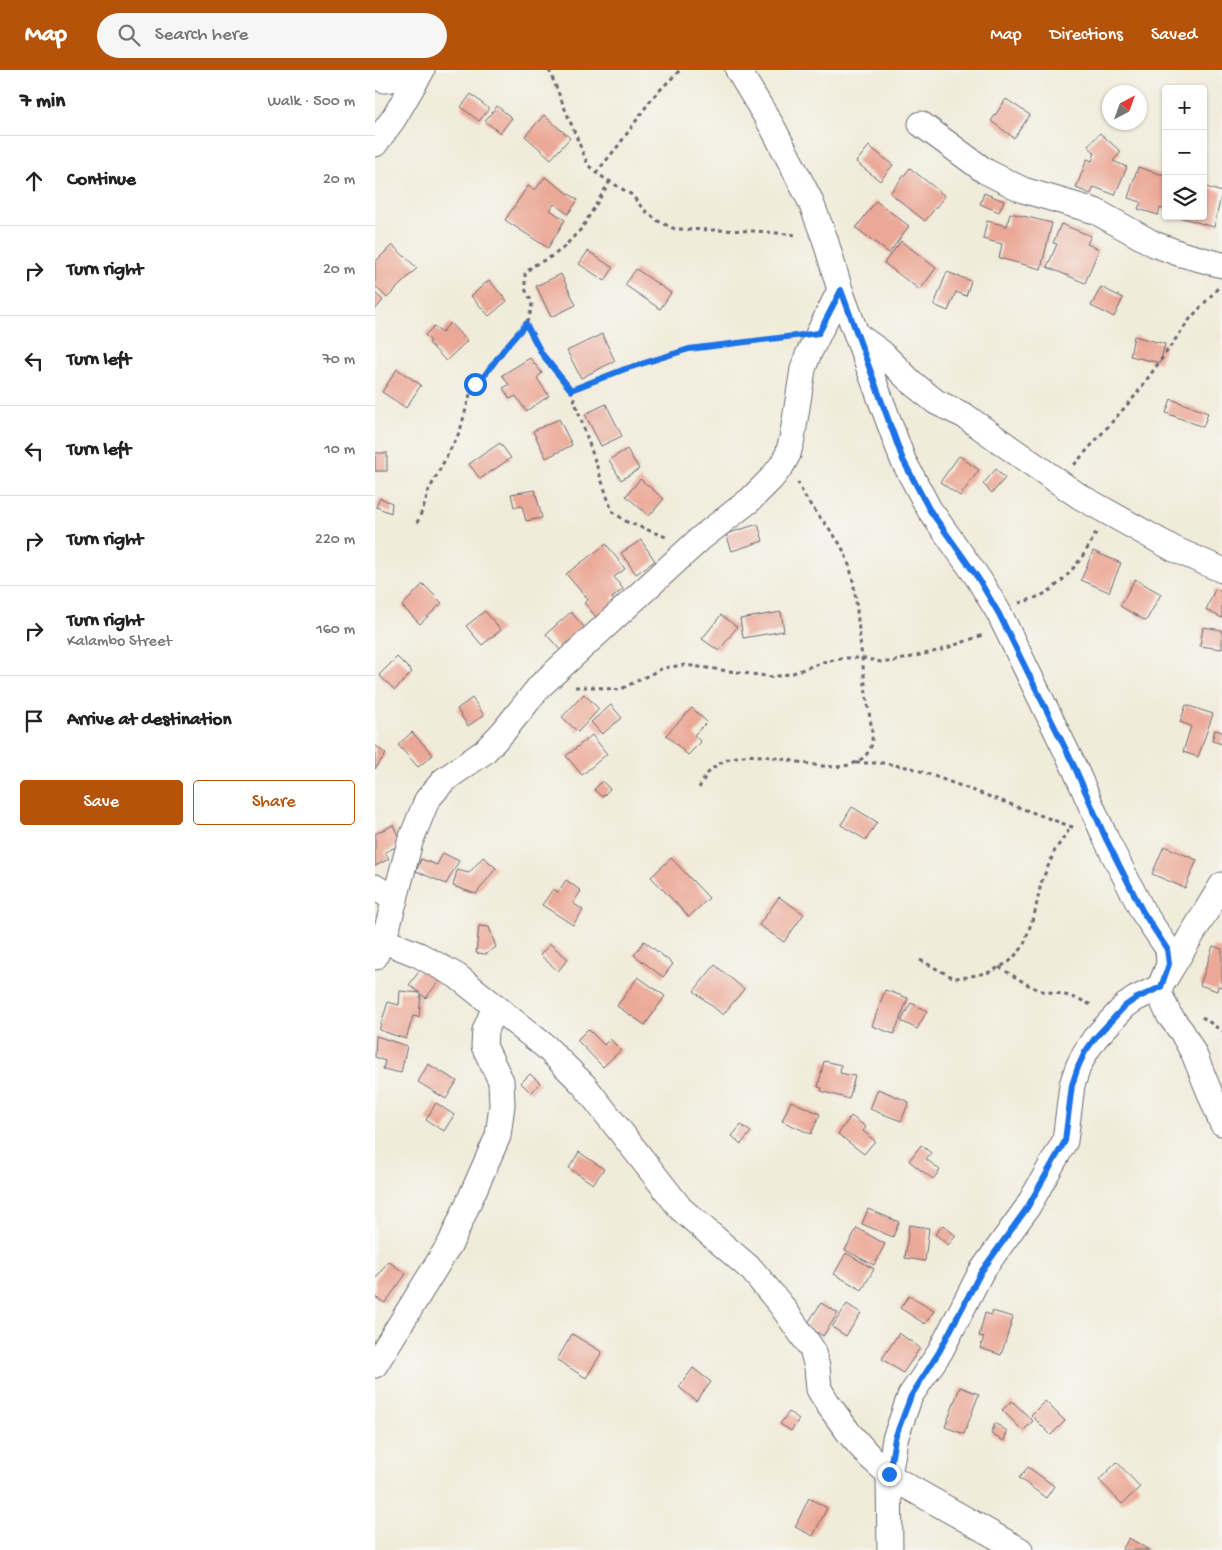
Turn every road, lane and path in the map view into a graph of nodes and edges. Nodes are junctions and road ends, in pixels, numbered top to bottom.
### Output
1 (549, 70) edge
2 (679, 70) edge
3 (737, 70) edge
4 (420, 72) edge
5 (375, 77) edge
6 (921, 124) dead end
7 (375, 144) edge
8 (596, 173) junction
9 (610, 181) junction
10 (825, 239) junction
11 (1222, 264) edge
12 (1222, 284) edge
13 (841, 290) junction
14 (526, 324) junction
15 (819, 333) junction
16 (857, 335) junction
17 (571, 390) junction
18 (788, 454) junction
19 (1059, 482) junction
20 (1106, 511) junction
21 (417, 522) dead end
22 (701, 538) junction
23 (1222, 570) edge
24 (1003, 621) junction
25 (863, 658) junction
26 (540, 686) junction
27 (856, 763) junction
28 (699, 788) dead end
29 (1071, 827) junction
30 (1106, 839) junction
31 (1222, 884) edge
32 (385, 894) edge
33 (379, 949) edge
34 (920, 960) dead end
35 (999, 967) junction
36 (1161, 987) junction
37 (495, 1006) junction
38 (1113, 1018) junction
39 (1222, 1123) edge
40 (375, 1365) edge
41 (889, 1475) junction
42 (890, 1550) edge
43 (1020, 1550) edge

1 - 8 path
2 - 8 path
3 - 10 street
4 - 5 street
4 - 7 street
6 - 11 street
8 - 9 path
9 - 10 path
9 - 14 path
10 - 13 street
12 - 19 path
13 - 15 street
13 - 16 street
14 - 17 path
14 - 21 path
15 - 17 path
15 - 18 street
16 - 19 street
16 - 24 street
17 - 22 path
18 - 22 street
18 - 25 path
19 - 20 street
20 - 23 street
20 - 24 path
22 - 26 street
24 - 25 path
24 - 30 street
25 - 26 path
25 - 27 path
26 - 32 street
27 - 28 path
27 - 29 path
29 - 30 path
29 - 35 path
30 - 36 street
31 - 36 street
32 - 33 street
33 - 37 street
34 - 35 path
35 - 38 path
36 - 38 street
36 - 39 street
37 - 40 street
37 - 41 street
38 - 41 street
41 - 42 street
41 - 43 street

